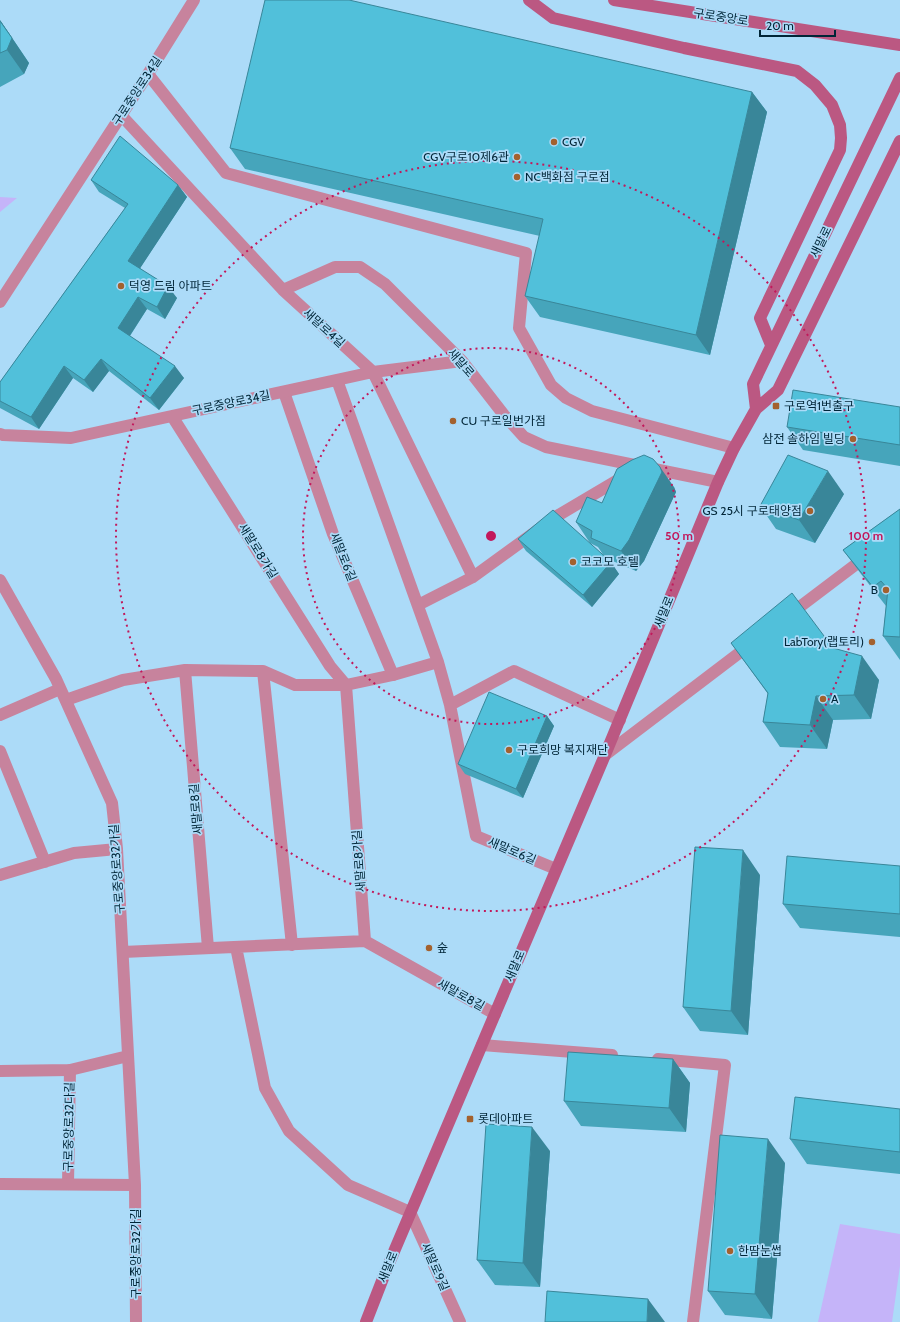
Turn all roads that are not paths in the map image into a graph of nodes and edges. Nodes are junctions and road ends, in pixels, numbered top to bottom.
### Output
1 (194, 0) edge
2 (529, 0) edge
3 (614, 0) edge
4 (900, 45) edge
5 (148, 74) junction
6 (898, 83) edge
7 (121, 115) junction
8 (900, 141) edge
9 (283, 290) junction
10 (0, 302) edge
11 (771, 345) junction
12 (462, 360) junction
13 (373, 372) junction
14 (337, 380) junction
15 (284, 392) junction
16 (756, 408) junction
17 (172, 416) junction
18 (0, 434) edge
19 (734, 448) junction
20 (644, 466) junction
21 (718, 482) junction
22 (876, 550) edge
23 (474, 577) junction
24 (0, 580) edge
25 (418, 605) junction
26 (782, 620) edge
27 (763, 635) edge
28 (438, 662) junction
29 (185, 670) junction
30 (263, 671) junction
31 (393, 675) junction
32 (346, 685) junction
33 (60, 689) junction
34 (66, 700) junction
35 (450, 705) junction
36 (0, 715) edge
37 (620, 720) junction
38 (0, 752) edge
39 (605, 755) junction
40 (117, 849) junction
41 (45, 862) junction
42 (556, 870) junction
43 (0, 875) edge
44 (365, 942) junction
45 (292, 945) junction
46 (236, 947) junction
47 (208, 948) junction
48 (123, 952) junction
49 (495, 1014) junction
50 (482, 1045) junction
51 (128, 1056) junction
52 (623, 1056) edge
53 (646, 1058) edge
54 (70, 1070) junction
55 (0, 1071) edge
56 (0, 1184) edge
57 (68, 1184) junction
58 (135, 1185) junction
59 (410, 1212) junction
60 (136, 1322) edge
61 (366, 1322) edge
62 (460, 1322) edge
63 (693, 1322) edge

1 - 5 street, 구로중앙로34길
2 - 11 street
3 - 4 street, 구로중앙로
5 - 7 street, 구로중앙로34길
5 - 19 street
6 - 11 street, 새말로
7 - 9 street, 새말로4길
7 - 10 street, 구로중앙로34길
8 - 16 street, 새말로
9 - 12 street, 새말로
9 - 13 street, 새말로4길
11 - 16 street, 새말로
12 - 13 street, 구로중앙로34길
12 - 20 street, 새말로
13 - 14 street, 구로중앙로34길
13 - 23 street, 새말로4길
14 - 15 street, 구로중앙로34길
14 - 25 street, 새말로6길
15 - 17 street, 구로중앙로34길
15 - 31 street, 새말로6길
16 - 19 street, 새말로
17 - 18 street, 구로중앙로34길
17 - 32 street, 새말로8가길
19 - 21 street, 새말로
20 - 21 street, 새말로
20 - 23 street
21 - 37 street, 새말로
22 - 26 street
23 - 25 street
24 - 33 street, 구로중앙로32가길
25 - 28 street, 새말로6길
27 - 39 street
28 - 31 street
28 - 35 street, 새말로6길
29 - 30 street
29 - 34 street
29 - 47 street, 새말로8길
30 - 32 street
30 - 45 street
31 - 32 street
32 - 44 street, 새말로8가길
33 - 34 street, 구로중앙로32가길
33 - 36 street
34 - 40 street, 구로중앙로32가길
35 - 37 street
35 - 42 street, 새말로6길
37 - 39 street, 새말로
38 - 41 street
39 - 42 street, 새말로
40 - 41 street
40 - 48 street, 구로중앙로32가길
41 - 43 street
42 - 49 street, 새말로
44 - 45 street
44 - 49 street, 새말로8길
45 - 46 street
46 - 47 street
46 - 59 street
47 - 48 street
48 - 51 street, 구로중앙로32가길
49 - 50 street, 새말로
50 - 52 street
50 - 59 street, 새말로
51 - 54 street, 구로중앙로32다길
51 - 58 street, 구로중앙로32가길
53 - 63 street
54 - 55 street, 구로중앙로32다길
54 - 57 street, 구로중앙로32다길
56 - 57 street
57 - 58 street
58 - 60 street, 구로중앙로32가길
59 - 61 street, 새말로
59 - 62 street, 새말로9길

